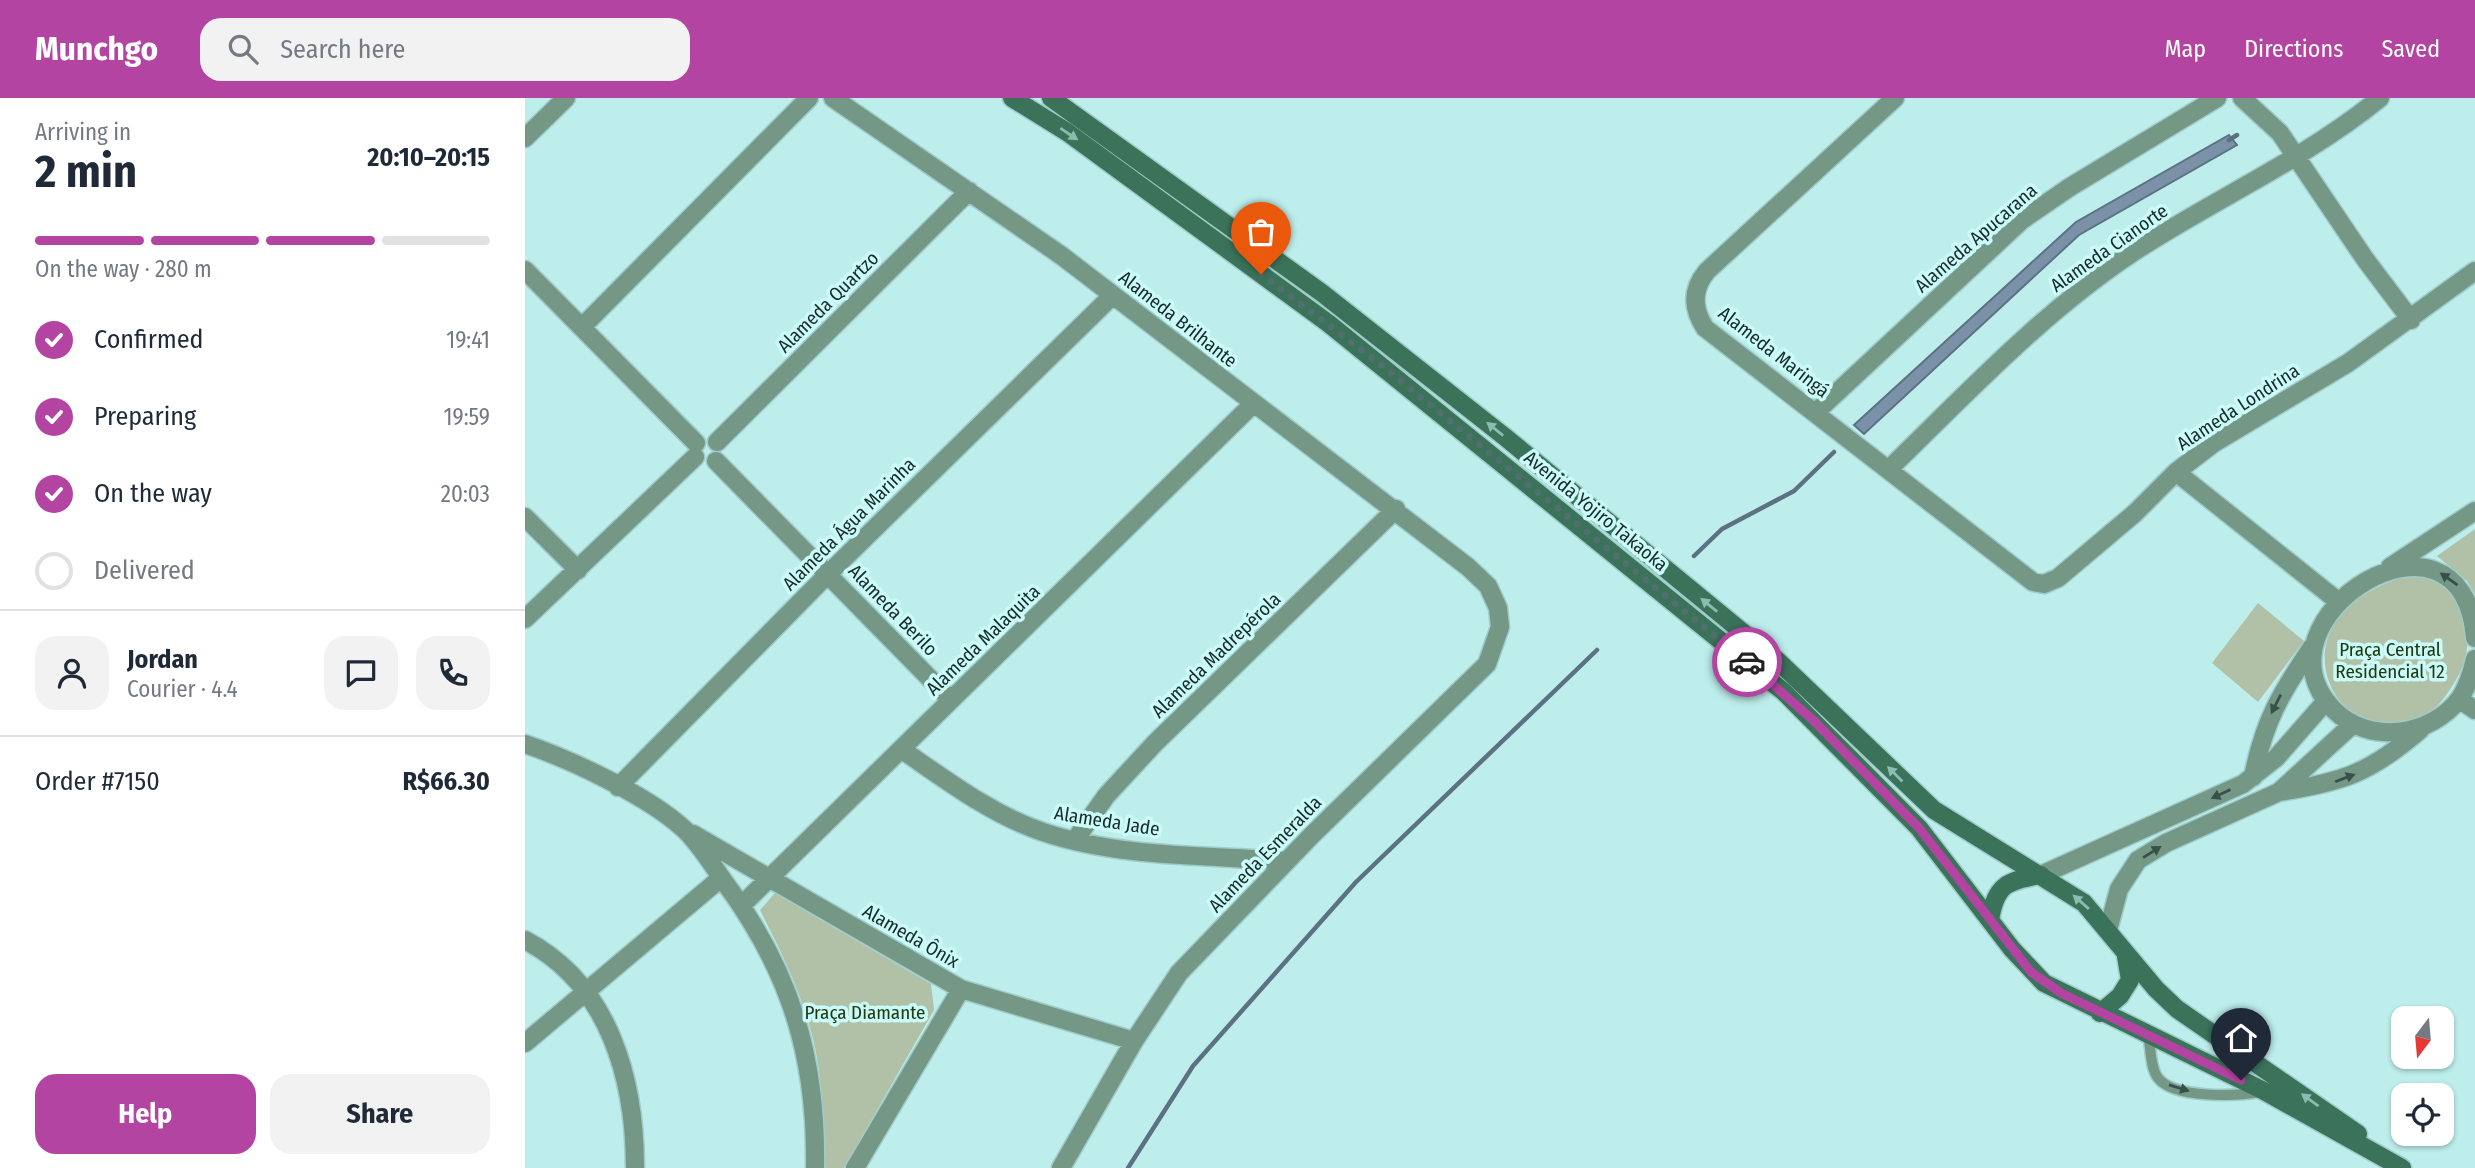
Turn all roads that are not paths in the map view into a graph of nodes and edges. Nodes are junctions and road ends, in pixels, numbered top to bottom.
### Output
1 (566, 98) edge
2 (809, 98) edge
3 (833, 98) edge
4 (1012, 98) edge
5 (1051, 98) edge
6 (1895, 98) edge
7 (2217, 98) edge
8 (2242, 98) edge
9 (2381, 98) edge
10 (525, 138) edge
11 (2297, 158) junction
12 (968, 191) junction
13 (525, 270) edge
14 (2475, 271) edge
15 (1113, 295) junction
16 (2411, 320) junction
17 (582, 327) junction
18 (1253, 404) junction
19 (1816, 412) junction
20 (695, 450) junction
21 (717, 452) junction
22 (1889, 469) junction
23 (2176, 472) junction
24 (1396, 509) junction
25 (2475, 511) edge
26 (525, 517) edge
27 (578, 570) junction
28 (828, 574) junction
29 (2376, 576) junction
30 (2033, 582) joint
31 (1488, 586) joint
32 (2339, 602) junction
33 (525, 619) edge
34 (2475, 638) edge
35 (2312, 646) junction
36 (2475, 659) edge
37 (2459, 699) junction
38 (951, 700) junction
39 (2326, 702) junction
40 (2475, 710) edge
41 (2353, 724) junction
42 (2422, 729) junction
43 (525, 744) edge
44 (901, 749) junction
45 (2276, 758) junction
46 (2297, 776) junction
47 (2253, 777) junction
48 (618, 787) junction
49 (2279, 792) junction
50 (684, 829) junction
51 (1075, 840) junction
52 (1286, 861) junction
53 (2041, 874) junction
54 (721, 877) junction
55 (770, 878) junction
56 (742, 905) junction
57 (1990, 920) junction
58 (2108, 930) junction
59 (525, 940) edge
60 (2126, 954) junction
61 (961, 989) junction
62 (588, 990) junction
63 (2101, 1013) junction
64 (2148, 1035) junction
65 (1134, 1041) junction
66 (525, 1043) edge
67 (2264, 1091) junction
68 (635, 1168) edge
69 (815, 1168) edge
70 (855, 1168) edge
71 (1061, 1168) edge
72 (2404, 1168) edge

1 - 10 street
2 - 17 street
3 - 12 street, Alameda Brilhante
4 -> 57 main road, Avenida Yojiro Takaoka
53 -> 5 main road, Avenida Yojiro Takaoka
6 - 19 street, Alameda Maringá
7 - 19 street, Alameda Apucarana
8 - 11 street
9 - 11 street, Alameda Cianorte
11 - 16 street
11 - 22 street, Alameda Cianorte
12 - 15 street, Alameda Brilhante
12 - 21 street, Alameda Quartzo
13 - 17 street
14 - 16 street, Alameda Londrina
15 - 18 street, Alameda Brilhante
15 - 28 street, Alameda Água Marinha
16 - 23 street, Alameda Londrina
17 - 20 street
18 - 24 street, Alameda Brilhante
18 - 38 street, Alameda Malaquita
19 - 22 street, Alameda Maringá
20 - 21 street
20 - 27 street
21 - 28 street, Alameda Berilo
22 - 30 street, Alameda Maringá
23 - 30 street, Alameda Londrina
23 - 32 street
24 - 31 street, Alameda Brilhante
24 - 51 street, Alameda Madrepérola
25 - 29 street
26 - 27 street
27 - 33 street
28 - 38 street, Alameda Berilo
28 - 48 street, Alameda Água Marinha
29 - 32 street
34 -> 29 street
31 - 52 street, Alameda Esmeralda
32 - 35 street
35 - 39 street
35 -> 47 street
36 - 37 street
37 - 40 street
37 - 42 street
38 - 44 street, Alameda Malaquita
39 - 41 street
39 - 45 street
41 - 42 street
41 - 46 street
49 -> 42 street
43 - 48 street, Alameda Ônix
44 - 51 street, Alameda Jade
44 - 55 street, Alameda Malaquita
45 - 46 street
45 - 47 street
46 - 49 street
47 -> 53 street
48 - 50 street, Alameda Ônix
58 -> 49 street
50 - 54 street
50 - 55 street, Alameda Ônix
51 - 52 street, Alameda Jade
52 - 65 street, Alameda Esmeralda
53 - 57 main road
58 -> 53 main road, Avenida Yojiro Takaoka
54 - 56 street
54 - 62 street
55 - 56 street, Alameda Malaquita
55 - 61 street, Alameda Ônix
56 - 69 street
57 - 63 main road, Avenida Yojiro Takaoka
58 - 60 main road, Avenida Yojiro Takaoka
59 - 62 street
60 - 63 main road
72 -> 60 main road, Avenida Yojiro Takaoka
61 - 65 street, Alameda Ônix
61 - 70 street
62 - 66 street
62 - 68 street
63 - 64 main road, Avenida Yojiro Takaoka
64 - 67 main road, Avenida Yojiro Takaoka
64 -> 67 lane
65 - 71 street, Alameda Esmeralda
67 - 72 main road, Avenida Yojiro Takaoka

